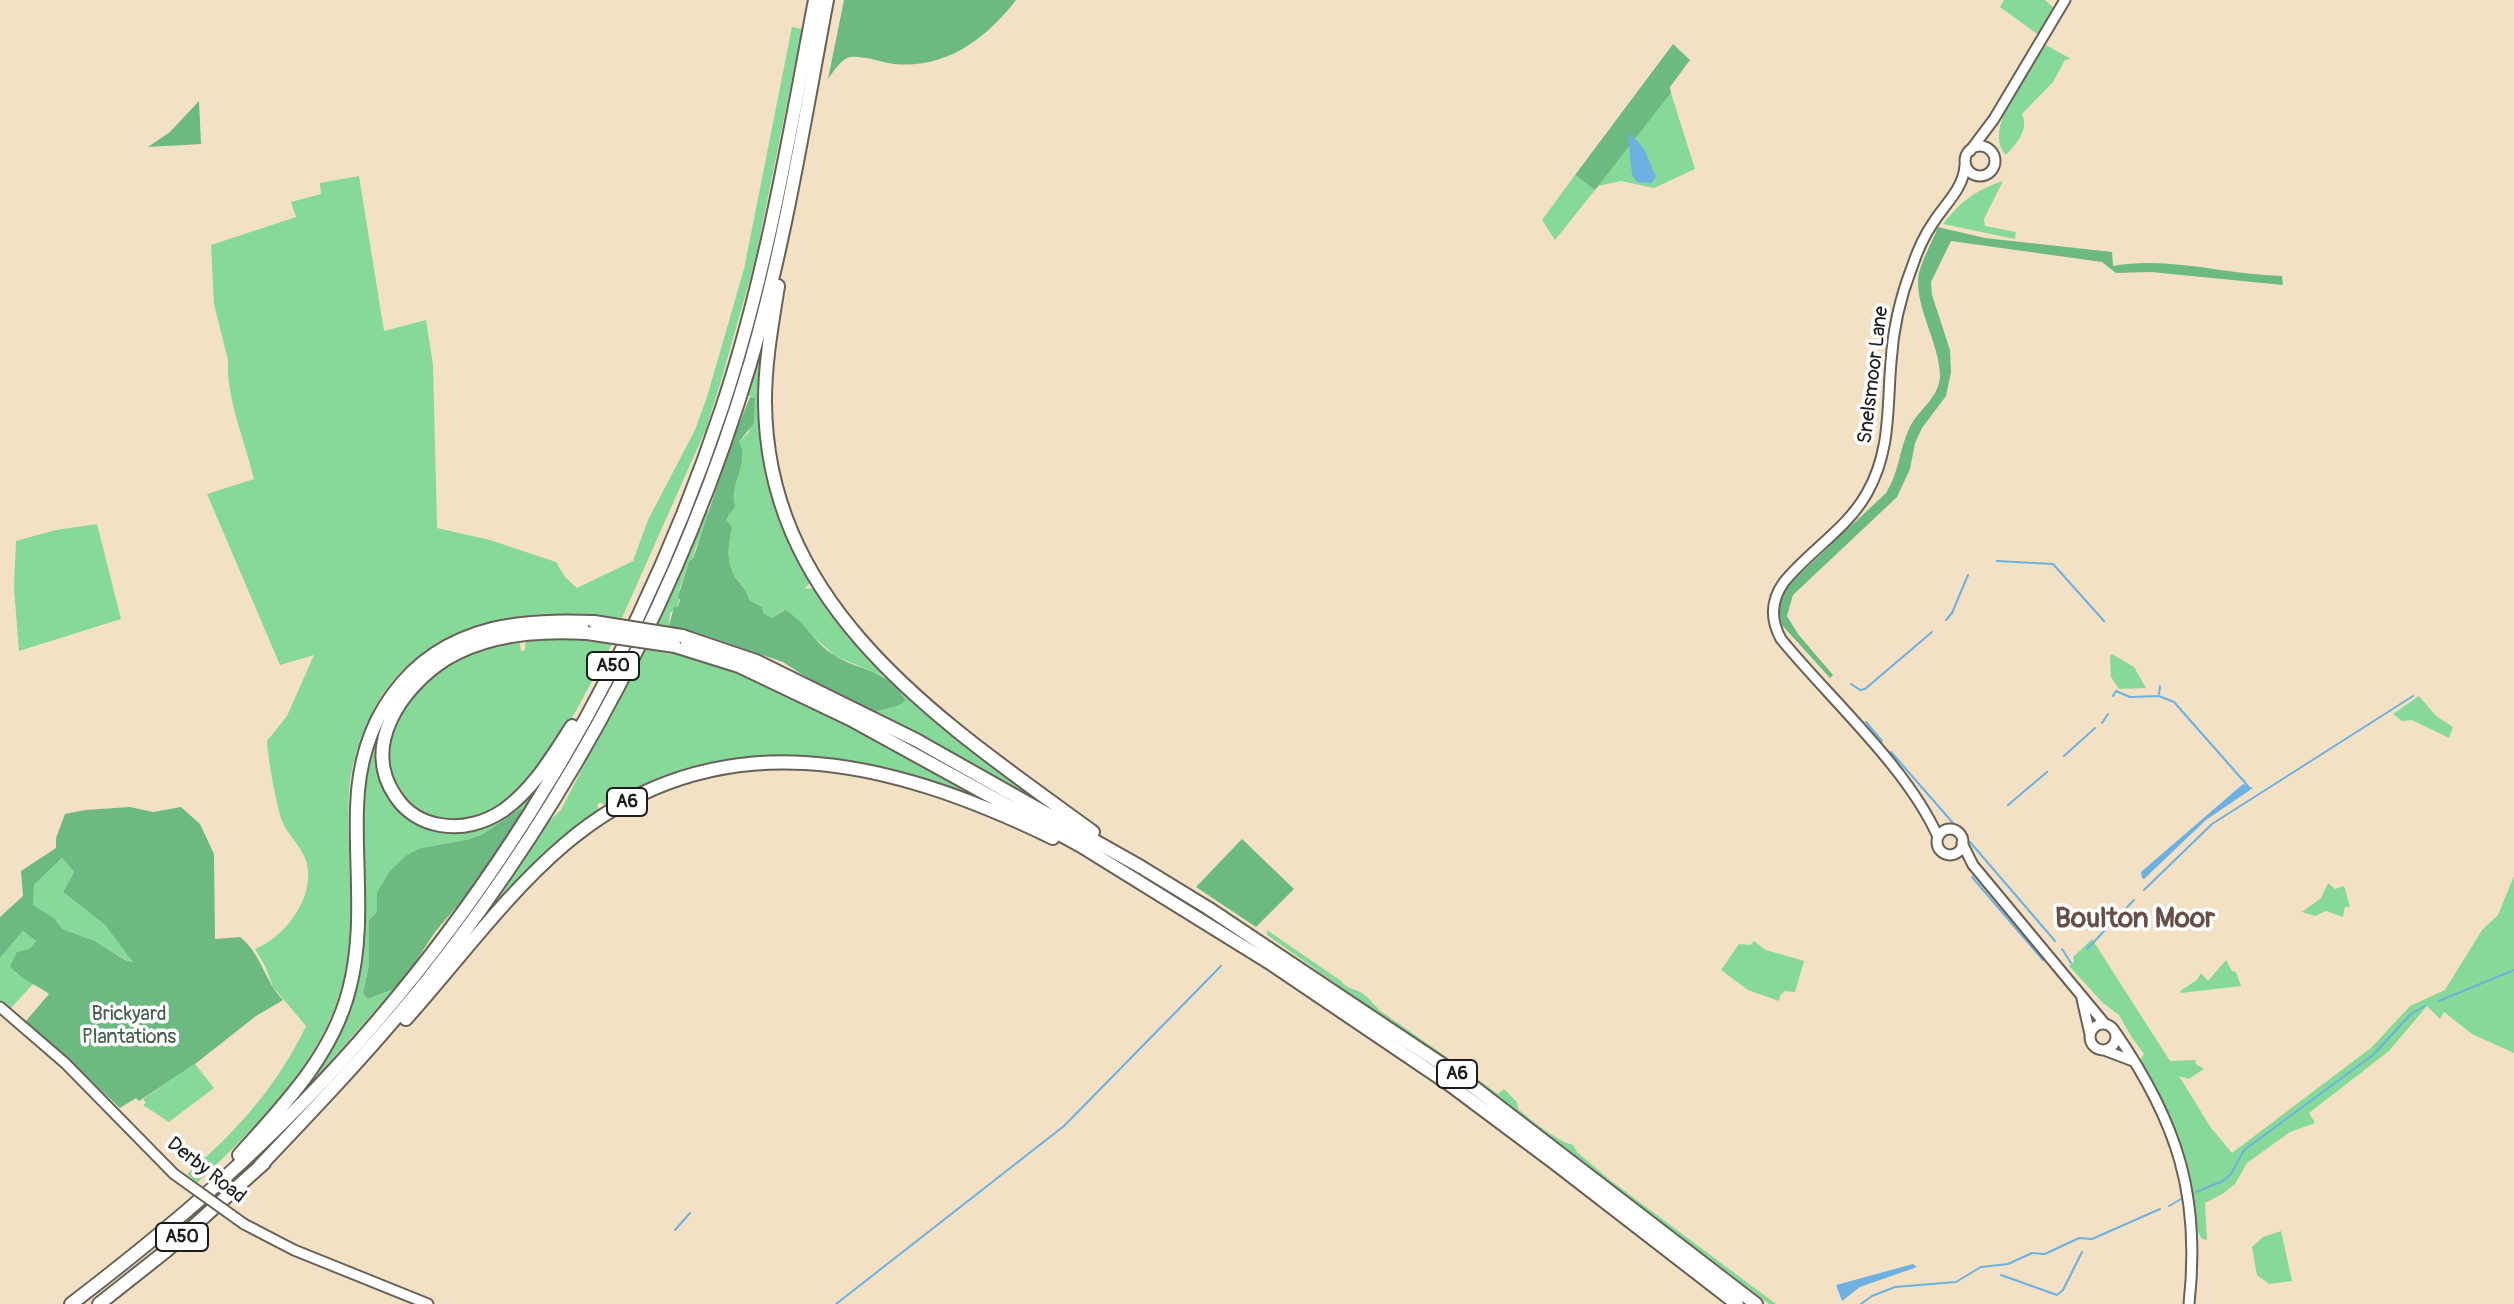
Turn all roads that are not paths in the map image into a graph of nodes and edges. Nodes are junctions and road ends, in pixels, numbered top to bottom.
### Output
1 (815, 0) edge
2 (827, 0) edge
3 (2065, 0) edge
4 (1994, 119) junction
5 (1970, 151) junction
6 (1992, 154) junction
7 (1965, 165) junction
8 (1983, 176) junction
9 (1955, 194) junction
10 (782, 243) junction
11 (590, 628) junction
12 (678, 641) junction
13 (623, 646) junction
14 (1929, 817) junction
15 (1949, 829) junction
16 (1938, 837) junction
17 (1962, 843) junction
18 (1952, 854) junction
19 (1973, 865) junction
20 (1141, 867) junction
21 (1118, 871) junction
22 (2079, 992) junction
23 (0, 1007) edge
24 (2105, 1024) junction
25 (2116, 1033) junction
26 (2090, 1034) junction
27 (2104, 1050) junction
28 (2133, 1061) junction
29 (260, 1166) junction
30 (211, 1188) junction
31 (71, 1304) edge
32 (99, 1304) edge
33 (428, 1304) edge
34 (1737, 1304) edge
35 (1756, 1304) edge
36 (2189, 1304) edge

1 - 13 highway, A50
2 - 10 highway, A50
3 - 4 street
4 - 5 street
4 - 6 street
5 - 6 street
5 - 7 street
6 - 8 street
7 - 8 street
7 - 9 street, Snelsmoor Lane
8 - 9 street, Snelsmoor Lane
9 - 14 street, Snelsmoor Lane
10 - 20 highway
10 - 29 highway, A50
11 - 12 highway, A6, bridge
11 - 13 highway
11 - 30 highway, A6
12 - 20 highway, A6
12 - 21 highway
13 - 30 highway, A50
14 - 15 street, Snelsmoor Lane
14 - 16 street, Snelsmoor Lane
15 - 16 street
15 - 17 street
16 - 18 street
17 - 18 street
17 - 19 street
18 - 19 street
19 - 22 street
20 - 35 highway, A6
21 - 29 highway, A6
21 - 34 highway, A6
22 - 24 street
22 - 26 street
23 - 33 street, Derby Road, bridge
24 - 25 street
24 - 26 street
25 - 27 street
25 - 28 street
26 - 27 street
27 - 28 street
28 - 36 street
29 - 32 highway, A50
30 - 31 highway, A50

